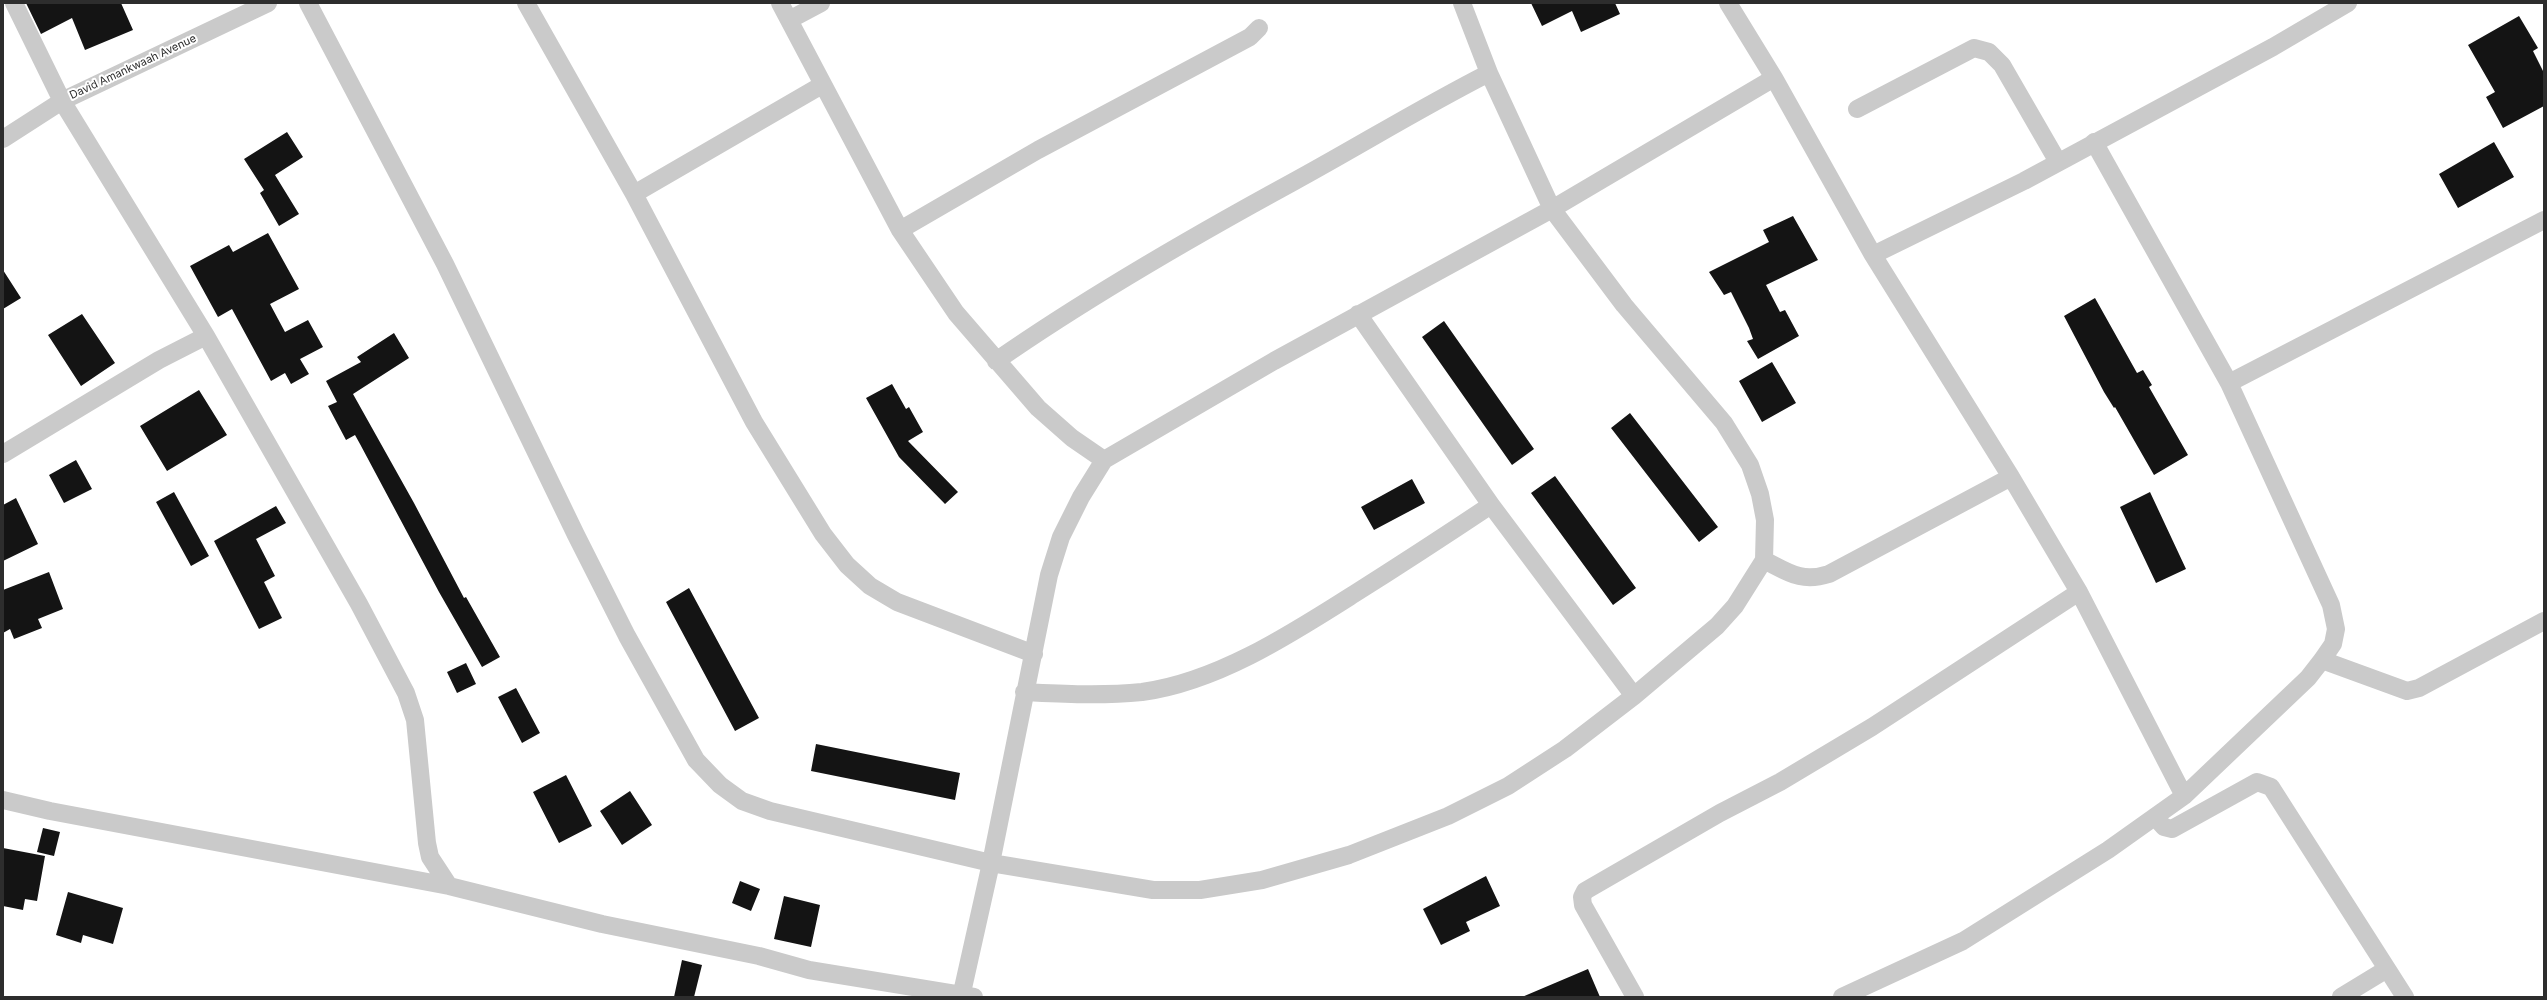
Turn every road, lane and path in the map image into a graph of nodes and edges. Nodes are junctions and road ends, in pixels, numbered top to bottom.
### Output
1 (14, 3) edge
2 (268, 3) edge
3 (308, 3) edge
4 (526, 3) edge
5 (780, 3) edge
6 (821, 3) edge
7 (1462, 3) edge
8 (1728, 3) edge
9 (2348, 3) edge
10 (2327, 8) edge
11 (789, 20) junction
12 (1259, 28) dead end
13 (1489, 74) junction
14 (1774, 78) junction
15 (822, 85) junction
16 (62, 101) junction
17 (1857, 109) dead end
18 (3, 139) edge
19 (2094, 142) junction
20 (2058, 162) junction
21 (634, 194) junction
22 (1552, 209) junction
23 (2544, 220) edge
24 (900, 230) junction
25 (1873, 255) junction
26 (1358, 314) junction
27 (206, 336) junction
28 (996, 361) junction
29 (2228, 384) junction
30 (3, 454) edge
31 (1104, 460) junction
32 (2011, 477) junction
33 (1491, 505) junction
34 (1764, 560) junction
35 (2079, 592) junction
36 (2544, 621) edge
37 (1034, 654) junction
38 (2322, 660) junction
39 (1024, 692) junction
40 (1634, 696) junction
41 (2184, 796) junction
42 (3, 800) edge
43 (2155, 817) junction
44 (991, 863) junction
45 (449, 886) junction
46 (2387, 969) junction
47 (966, 996) edge
48 (1635, 997) edge
49 (1842, 997) edge
50 (2340, 997) edge
51 (2405, 997) edge

1 - 16 street
2 - 16 street, David Amankwaah Avenue
3 - 44 street
4 - 21 street
5 - 11 street
6 - 11 street
7 - 13 street
8 - 14 street
9 - 10 street
10 - 19 street
11 - 15 street
12 - 24 street
13 - 22 street
13 - 28 street
14 - 22 street
14 - 25 street
15 - 21 street
15 - 24 street
16 - 18 street, David Amankwaah Avenue
16 - 27 street
17 - 20 street
19 - 20 street
19 - 29 street
20 - 25 street
21 - 37 street
22 - 26 street
22 - 34 street
23 - 29 street
24 - 28 street
25 - 32 street
26 - 31 street
26 - 33 street
27 - 30 street
27 - 45 street
28 - 31 street
29 - 38 street
31 - 37 street
32 - 34 street
32 - 35 street
33 - 39 street
33 - 40 street
34 - 40 street
35 - 41 street
35 - 48 street
36 - 38 street
37 - 39 street
38 - 41 street
39 - 44 street
40 - 44 street
41 - 43 street
42 - 45 street
43 - 46 street
43 - 49 street
44 - 47 street
45 - 47 street
46 - 50 street
46 - 51 street

